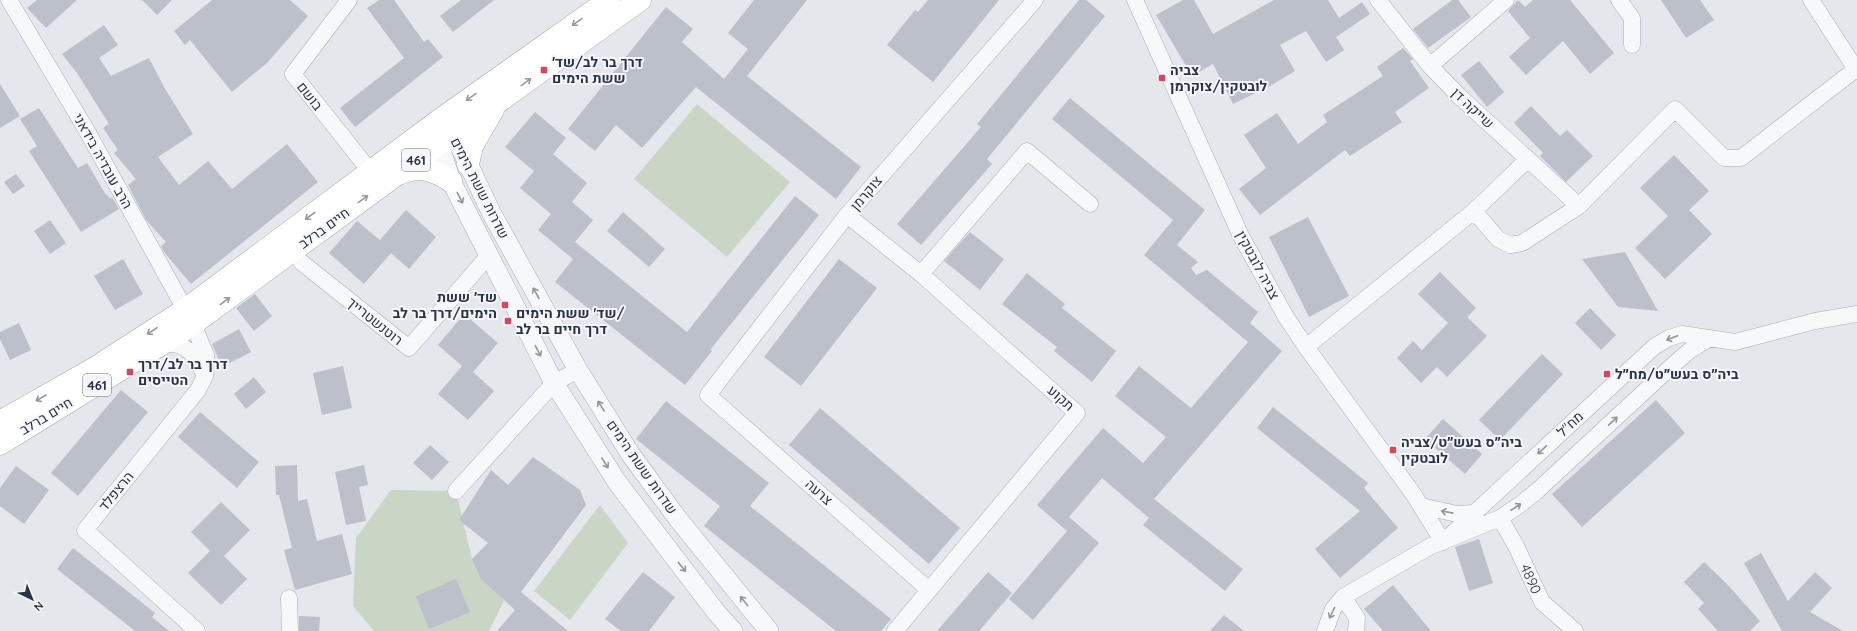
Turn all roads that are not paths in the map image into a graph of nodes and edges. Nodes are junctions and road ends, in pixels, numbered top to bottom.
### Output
1 (348, 0) edge
2 (609, 0) edge
3 (640, 0) edge
4 (1035, 0) edge
5 (1135, 0) edge
6 (1378, 0) edge
7 (1506, 0) edge
8 (1619, 0) edge
9 (1811, 0) edge
10 (13, 2) edge
11 (1632, 45) dead end
12 (1430, 66) junction
13 (1856, 70) edge
14 (500, 101) junction
15 (443, 133) junction
16 (1528, 159) junction
17 (468, 164) junction
18 (370, 172) junction
19 (396, 175) junction
20 (451, 181) junction
21 (1090, 204) dead end
22 (1579, 206) junction
23 (1474, 211) junction
24 (847, 215) junction
25 (489, 256) junction
26 (301, 262) dead end
27 (921, 274) junction
28 (1857, 314) edge
29 (189, 317) junction
30 (1710, 338) junction
31 (163, 344) junction
32 (1306, 348) junction
33 (578, 370) junction
34 (205, 376) junction
35 (554, 383) junction
36 (708, 394) joint
37 (0, 422) edge
38 (0, 444) edge
39 (456, 492) dead end
40 (1421, 506) junction
41 (1474, 513) junction
42 (1500, 518) junction
43 (1443, 542) junction
44 (929, 590) junction
45 (1343, 597) junction
46 (289, 598) dead end
47 (197, 631) edge
48 (290, 631) edge
49 (733, 631) edge
50 (769, 631) edge
51 (895, 631) edge
52 (1325, 631) edge
53 (1356, 631) edge
54 (1575, 631) edge

1 - 18 street, בושם
2 -> 15 main road, חיים ברלב / 461
14 -> 3 main road, חיים ברלב / 461
4 - 24 street, צוקרמן
5 - 32 street, צביה לובטקין
6 - 12 street, שייקה דן
7 - 12 street
8 - 11 street
9 - 13 street
10 - 29 street, הרב עובדיה בידאני
12 - 16 street, שייקה דן
13 - 22 street
14 - 15 main road, חיים ברלב / 461
14 - 17 main road
15 - 17 street, שדרות ששת הימים
15 - 18 main road, חיים ברלב / 461
15 - 19 main road, חיים ברלב / 461
15 - 20 street, שדרות ששת הימים
16 - 22 street, שייקה דן
16 - 23 street
33 -> 17 street, שדרות ששת הימים
18 -> 29 main road, חיים ברלב / 461
19 - 20 main road
29 -> 19 main road, חיים ברלב / 461
20 -> 25 street, שדרות ששת הימים
21 - 27 street
22 - 23 street
23 - 32 street
24 - 27 street, תקוע
24 - 36 street, צוקרמן
25 - 26 street, רוטנשטרייך
25 -> 35 street, שדרות ששת הימים
27 - 44 street, תקוע
28 - 30 street, מח"ל
29 - 31 main road, חיים ברלב / 461
29 - 34 street, הרצפלד
29 -> 37 main road, חיים ברלב / 461
30 -> 41 street, מח"ל
42 -> 30 street, מח"ל
31 - 34 street
31 - 38 main road, חיים ברלב / 461
32 - 40 street, צביה לובטקין
33 - 35 street
50 -> 33 street, שדרות ששת הימים
34 - 47 street, הרצפלד
35 - 39 street
35 -> 49 street, שדרות ששת הימים
36 - 44 street, צרעה
41 -> 40 street
40 - 43 street, צביה לובטקין
41 - 43 street, מח"ל
42 - 43 street, מח"ל
42 - 54 street, 4890
43 - 45 street, מח"ל
44 - 51 street, תקוע
45 -> 52 street, מח"ל
45 - 53 street
46 - 48 street

